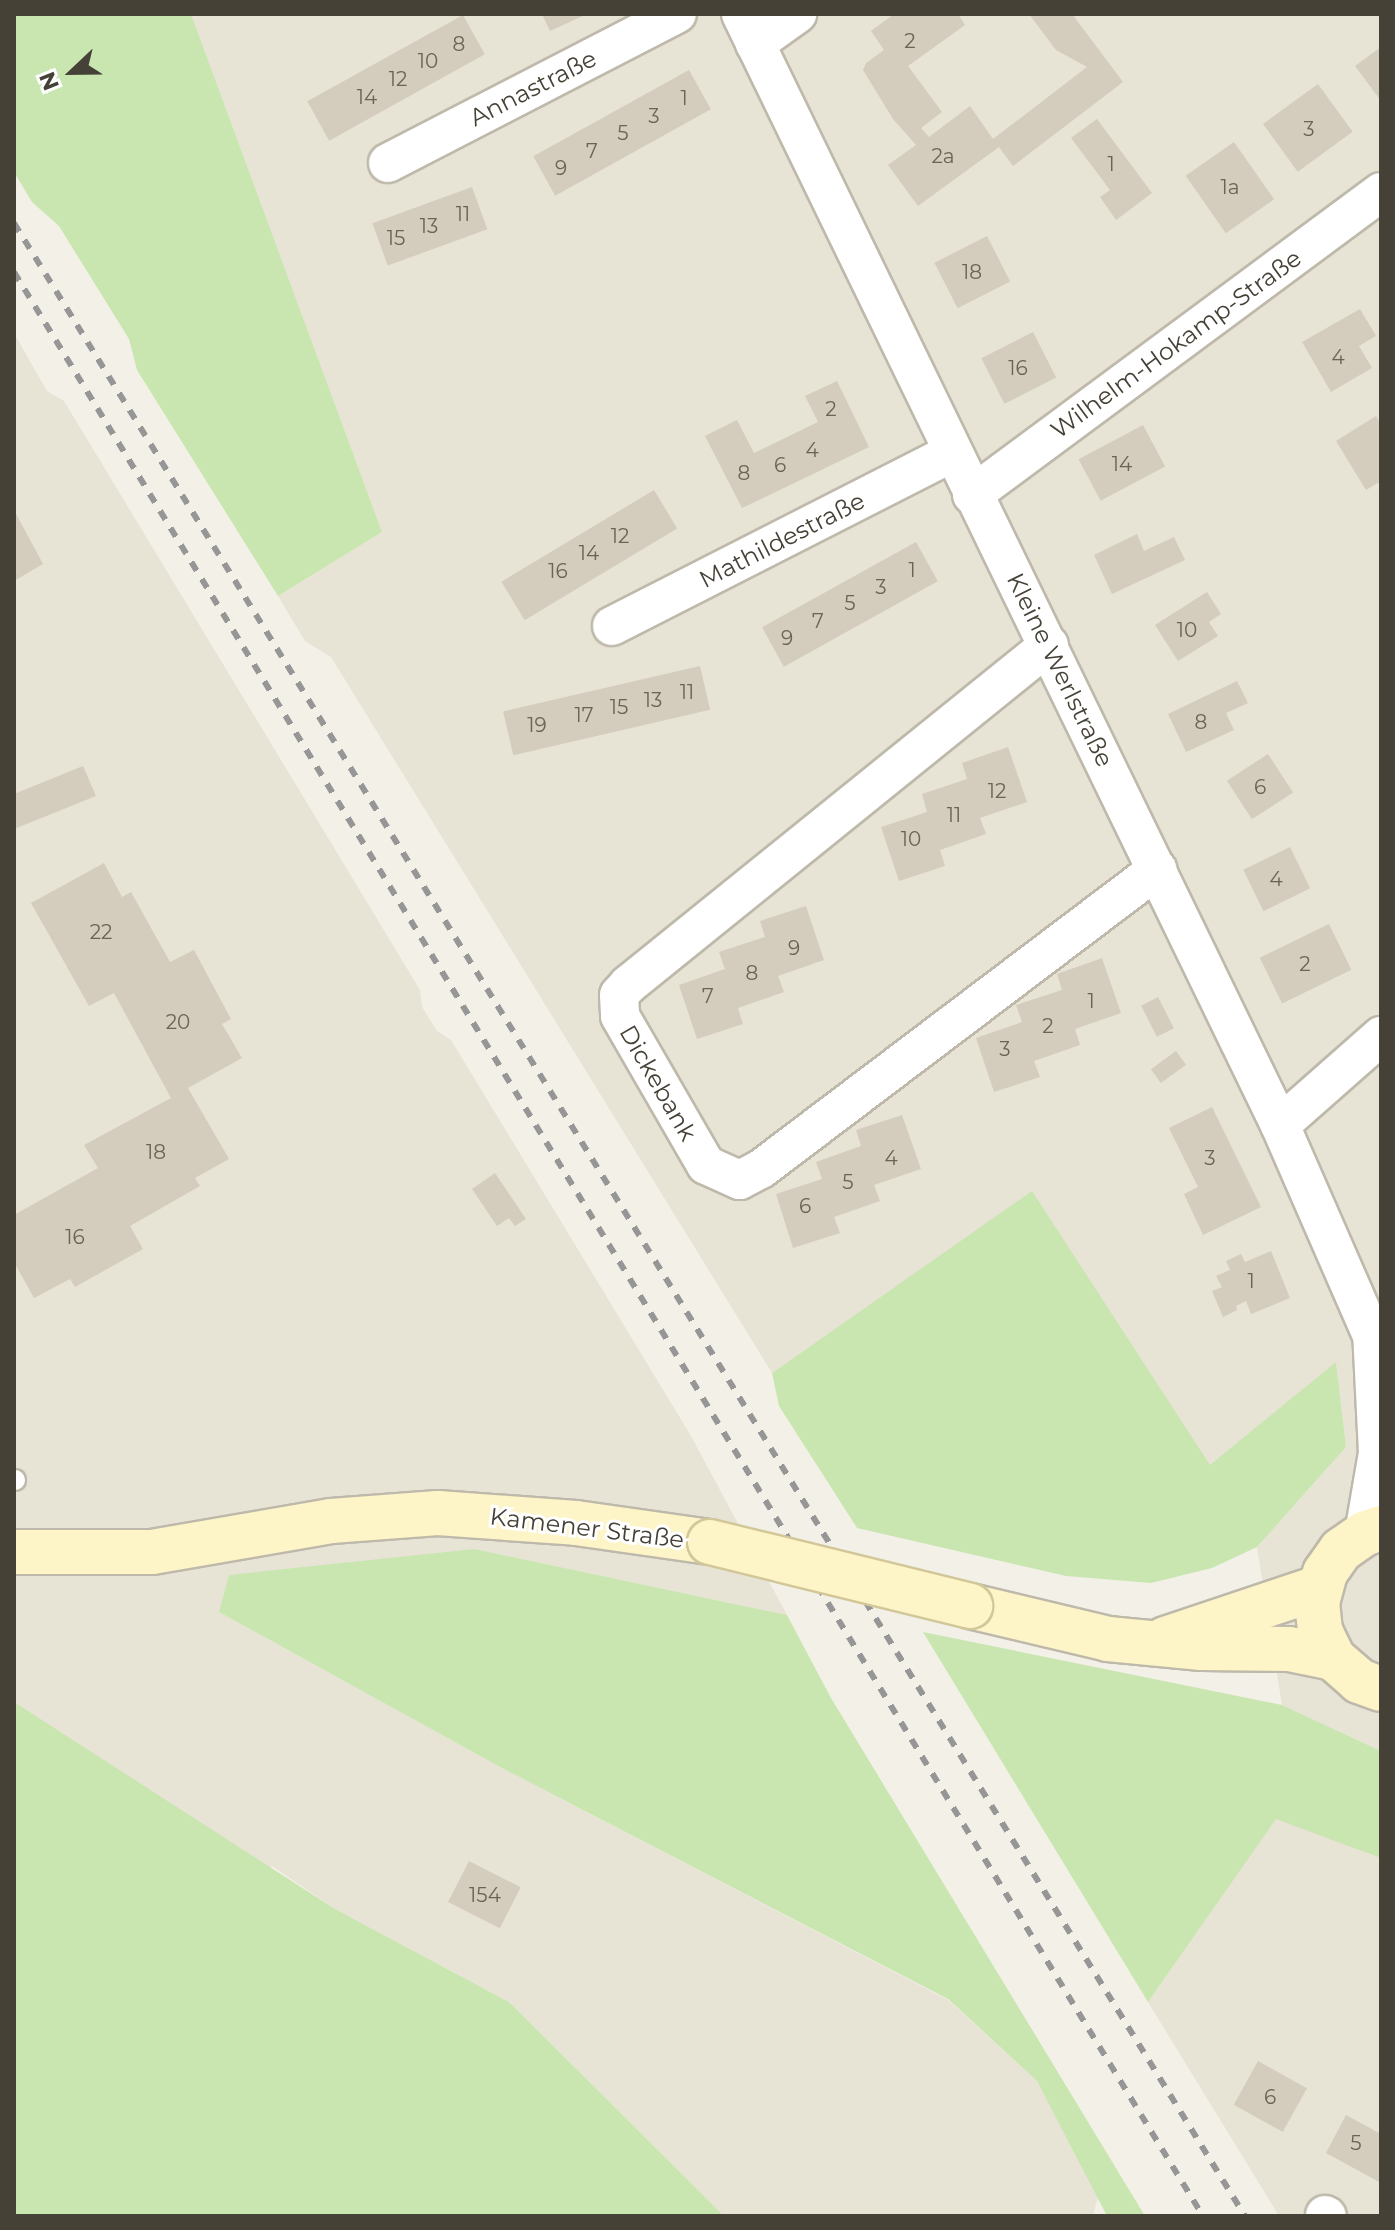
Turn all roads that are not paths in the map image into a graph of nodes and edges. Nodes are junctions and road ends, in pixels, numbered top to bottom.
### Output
1 (677, 14) edge
2 (797, 14) edge
3 (748, 29) edge
4 (388, 163) dead end
5 (1381, 192) edge
6 (952, 453) junction
7 (972, 495) junction
8 (612, 626) dead end
9 (1049, 645) junction
10 (1157, 869) junction
11 (1381, 1036) edge
12 (1280, 1125) junction
13 (1377, 1343) edge
14 (1373, 1531) edge
15 (14, 1552) edge
16 (1320, 1587) junction
17 (1151, 1644) junction
18 (1333, 1658) junction
19 (1381, 1689) edge

1 - 4 street, Annastraße
2 - 3 street
3 - 6 street, Kleine Werlstraße
5 - 7 street, Wilhelm-Hokamp-Straße
6 - 7 street, Kleine Werlstraße
6 - 8 street, Mathildestraße
7 - 9 street, Kleine Werlstraße
9 - 10 street, Kleine Werlstraße
9 - 10 street, Dickebank
10 - 12 street, Kleine Werlstraße
11 - 12 street
12 - 13 street, Kleine Werlstraße
13 - 14 street, Kleine Werlstraße
14 - 16 main road
15 - 17 main road, Kamener Straße, bridge
16 - 17 main road, Kamener Straße
16 - 18 main road
17 - 18 main road, Kamener Straße
18 - 19 main road

